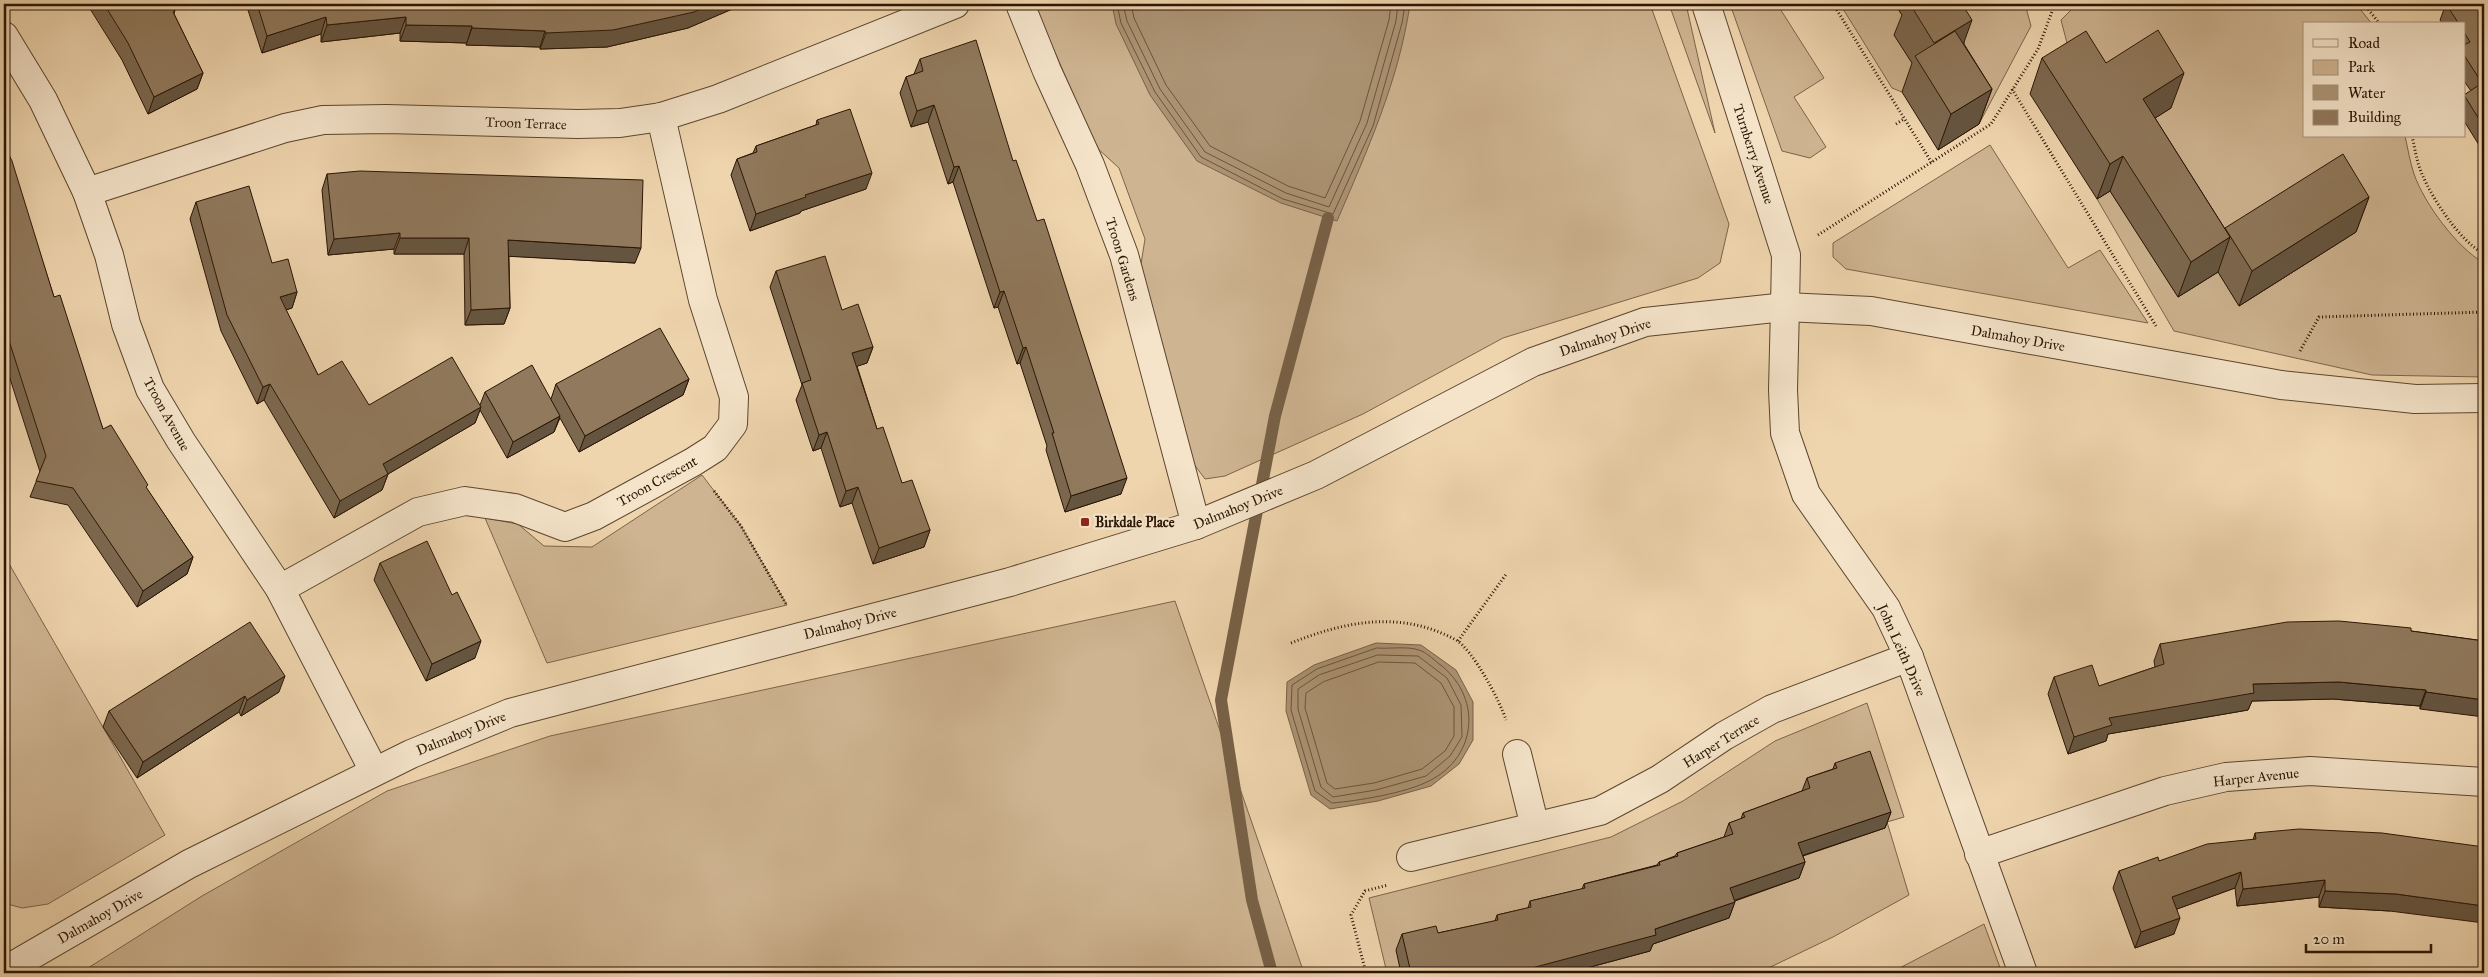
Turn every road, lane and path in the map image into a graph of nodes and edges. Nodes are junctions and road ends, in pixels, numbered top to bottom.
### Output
1 (955, 4) edge
2 (1020, 4) edge
3 (1706, 4) edge
4 (1833, 4) edge
5 (2050, 4) edge
6 (2061, 4) edge
7 (2364, 4) edge
8 (2053, 9) junction
9 (2378, 22) edge
10 (4, 36) edge
11 (2012, 89) junction
12 (661, 117) junction
13 (1904, 119) junction
14 (1896, 124) dead end
15 (2413, 138) edge
16 (1932, 163) junction
17 (86, 192) junction
18 (2484, 254) edge
19 (1786, 256) junction
20 (1786, 307) junction
21 (2484, 312) edge
22 (2181, 368) junction
23 (2281, 385) junction
24 (2484, 398) edge
25 (694, 462) junction
26 (1196, 525) junction
27 (1507, 573) dead end
28 (280, 589) junction
29 (794, 637) junction
30 (1458, 641) junction
31 (1291, 643) dead end
32 (1908, 657) junction
33 (1517, 754) joint
34 (374, 771) junction
35 (2484, 782) edge
36 (1535, 827) junction
37 (1979, 854) junction
38 (1411, 857) dead end
39 (1390, 885) dead end
40 (4, 971) edge
41 (1366, 973) edge
42 (2023, 973) edge

1 - 12 street, Troon Terrace
2 - 26 street, Troon Gardens
3 - 19 street, Turnberry Avenue
4 - 13 path
5 - 8 path
6 - 8 path
7 - 9 path
8 - 11 path
10 - 17 street, Troon Avenue
11 - 16 path
11 - 22 path
12 - 17 street, Troon Terrace
12 - 25 street, Troon Crescent
13 - 14 path
13 - 16 path
15 - 18 path
16 - 19 path
17 - 28 street, Troon Avenue
19 - 20 street, Turnberry Avenue
20 - 22 street, Dalmahoy Drive
20 - 26 street, Dalmahoy Drive
20 - 32 street, John Leith Drive
21 - 23 path
22 - 23 street, Dalmahoy Drive
23 - 24 street, Dalmahoy Drive
25 - 28 street, Troon Crescent
25 - 29 path
26 - 29 street, Dalmahoy Drive
27 - 30 path
28 - 34 street, Troon Avenue
29 - 34 street, Dalmahoy Drive
30 - 31 path
30 - 33 path
32 - 36 street, Harper Terrace
32 - 37 street, John Leith Drive
33 - 36 street
34 - 40 street, Dalmahoy Drive
35 - 37 street, Harper Avenue
36 - 38 street, Harper Terrace
37 - 42 street, John Leith Drive
39 - 41 path

